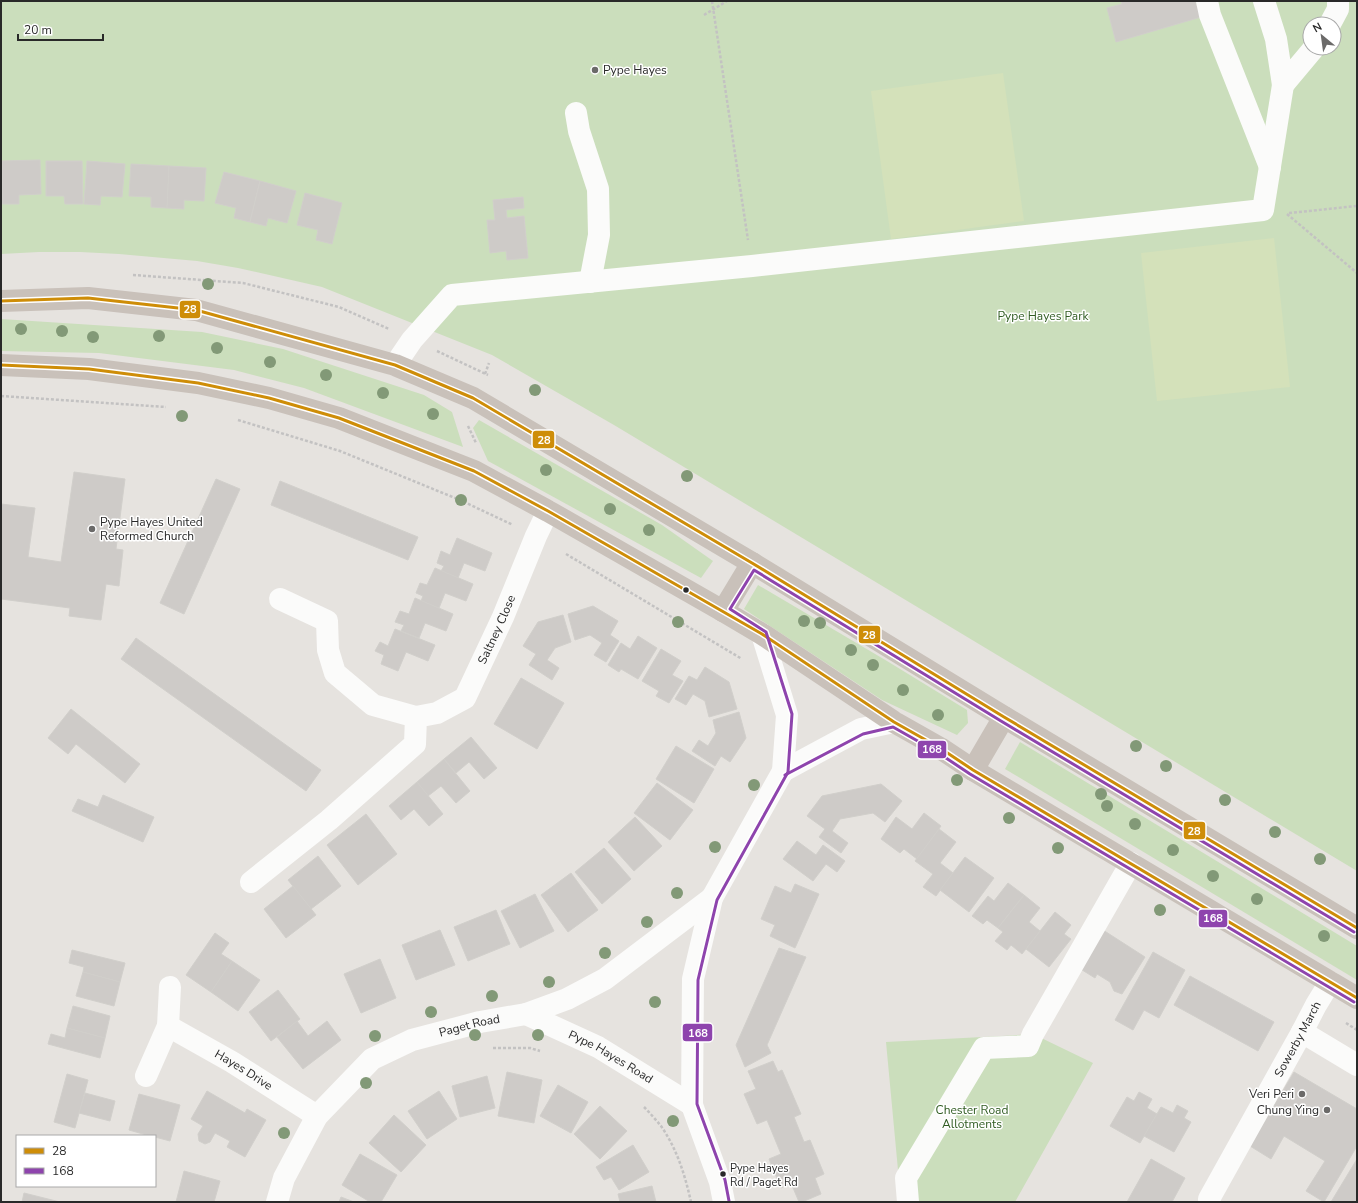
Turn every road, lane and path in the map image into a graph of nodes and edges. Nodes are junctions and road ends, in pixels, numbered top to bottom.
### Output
1 (712, 1) edge
2 (727, 1) edge
3 (1207, 1) edge
4 (1264, 1) edge
5 (1338, 1) edge
6 (713, 9) junction
7 (704, 15) dead end
8 (1334, 16) edge
9 (1307, 56) edge
10 (1283, 85) junction
11 (576, 113) dead end
12 (1270, 168) junction
13 (1357, 206) edge
14 (752, 266) junction
15 (1357, 273) edge
16 (590, 282) junction
17 (1, 301) edge
18 (412, 340) junction
19 (490, 363) dead end
20 (1, 365) edge
21 (395, 365) junction
22 (485, 373) junction
23 (1, 396) edge
24 (473, 398) junction
25 (172, 407) dead end
26 (234, 418) dead end
27 (474, 471) junction
28 (460, 500) junction
29 (548, 511) junction
30 (536, 536) junction
31 (752, 563) junction
32 (280, 599) dead end
33 (723, 611) junction
34 (762, 634) junction
35 (776, 681) junction
36 (416, 717) junction
37 (1004, 717) junction
38 (894, 722) junction
39 (783, 770) junction
40 (973, 770) junction
41 (1131, 863) junction
42 (251, 882) dead end
43 (712, 898) junction
44 (1357, 928) edge
45 (1330, 982) junction
46 (170, 987) dead end
47 (1357, 998) edge
48 (526, 1014) junction
49 (168, 1026) junction
50 (1302, 1032) junction
51 (492, 1048) dead end
52 (545, 1052) dead end
53 (1357, 1065) edge
54 (146, 1076) dead end
55 (642, 1105) dead end
56 (692, 1105) junction
57 (317, 1116) junction
58 (277, 1202) edge
59 (691, 1202) edge
60 (724, 1202) edge
61 (908, 1202) edge
62 (1210, 1202) edge

1 - 6 path
2 - 6 path
3 - 12 street
4 - 10 street
5 - 8 street
6 - 7 path
6 - 14 path
9 - 10 street
10 - 12 street
11 - 16 street
12 - 14 street
13 - 15 path
14 - 16 street
16 - 18 street
17 - 21 highway
18 - 21 street
18 - 22 path
19 - 22 path
20 - 27 highway
21 - 24 highway
22 - 24 path
23 - 25 path
24 - 27 path
24 - 31 highway
26 - 28 path
27 - 28 path
27 - 29 highway
28 - 30 path
29 - 30 street, Saltney Close
29 - 33 highway
30 - 35 path
30 - 36 street, Saltney Close
31 - 33 highway
31 - 37 highway
32 - 36 street, Saltney Close
33 - 34 highway
34 - 35 street
34 - 38 highway
35 - 39 street
36 - 42 street
37 - 40 highway
37 - 44 highway
38 - 39 street
38 - 40 highway
39 - 43 street
40 - 41 highway
41 - 45 highway
41 - 61 street
43 - 48 street, Paget Road
43 - 56 street
45 - 47 highway
45 - 50 street, Sowerby March
46 - 49 street
48 - 56 street, Pype Hayes Road
48 - 57 street, Paget Road
49 - 54 street
49 - 57 street, Hayes Drive
50 - 53 street
50 - 62 street, Sowerby March
51 - 52 path
55 - 59 path
56 - 60 street
57 - 58 street, Paget Road

